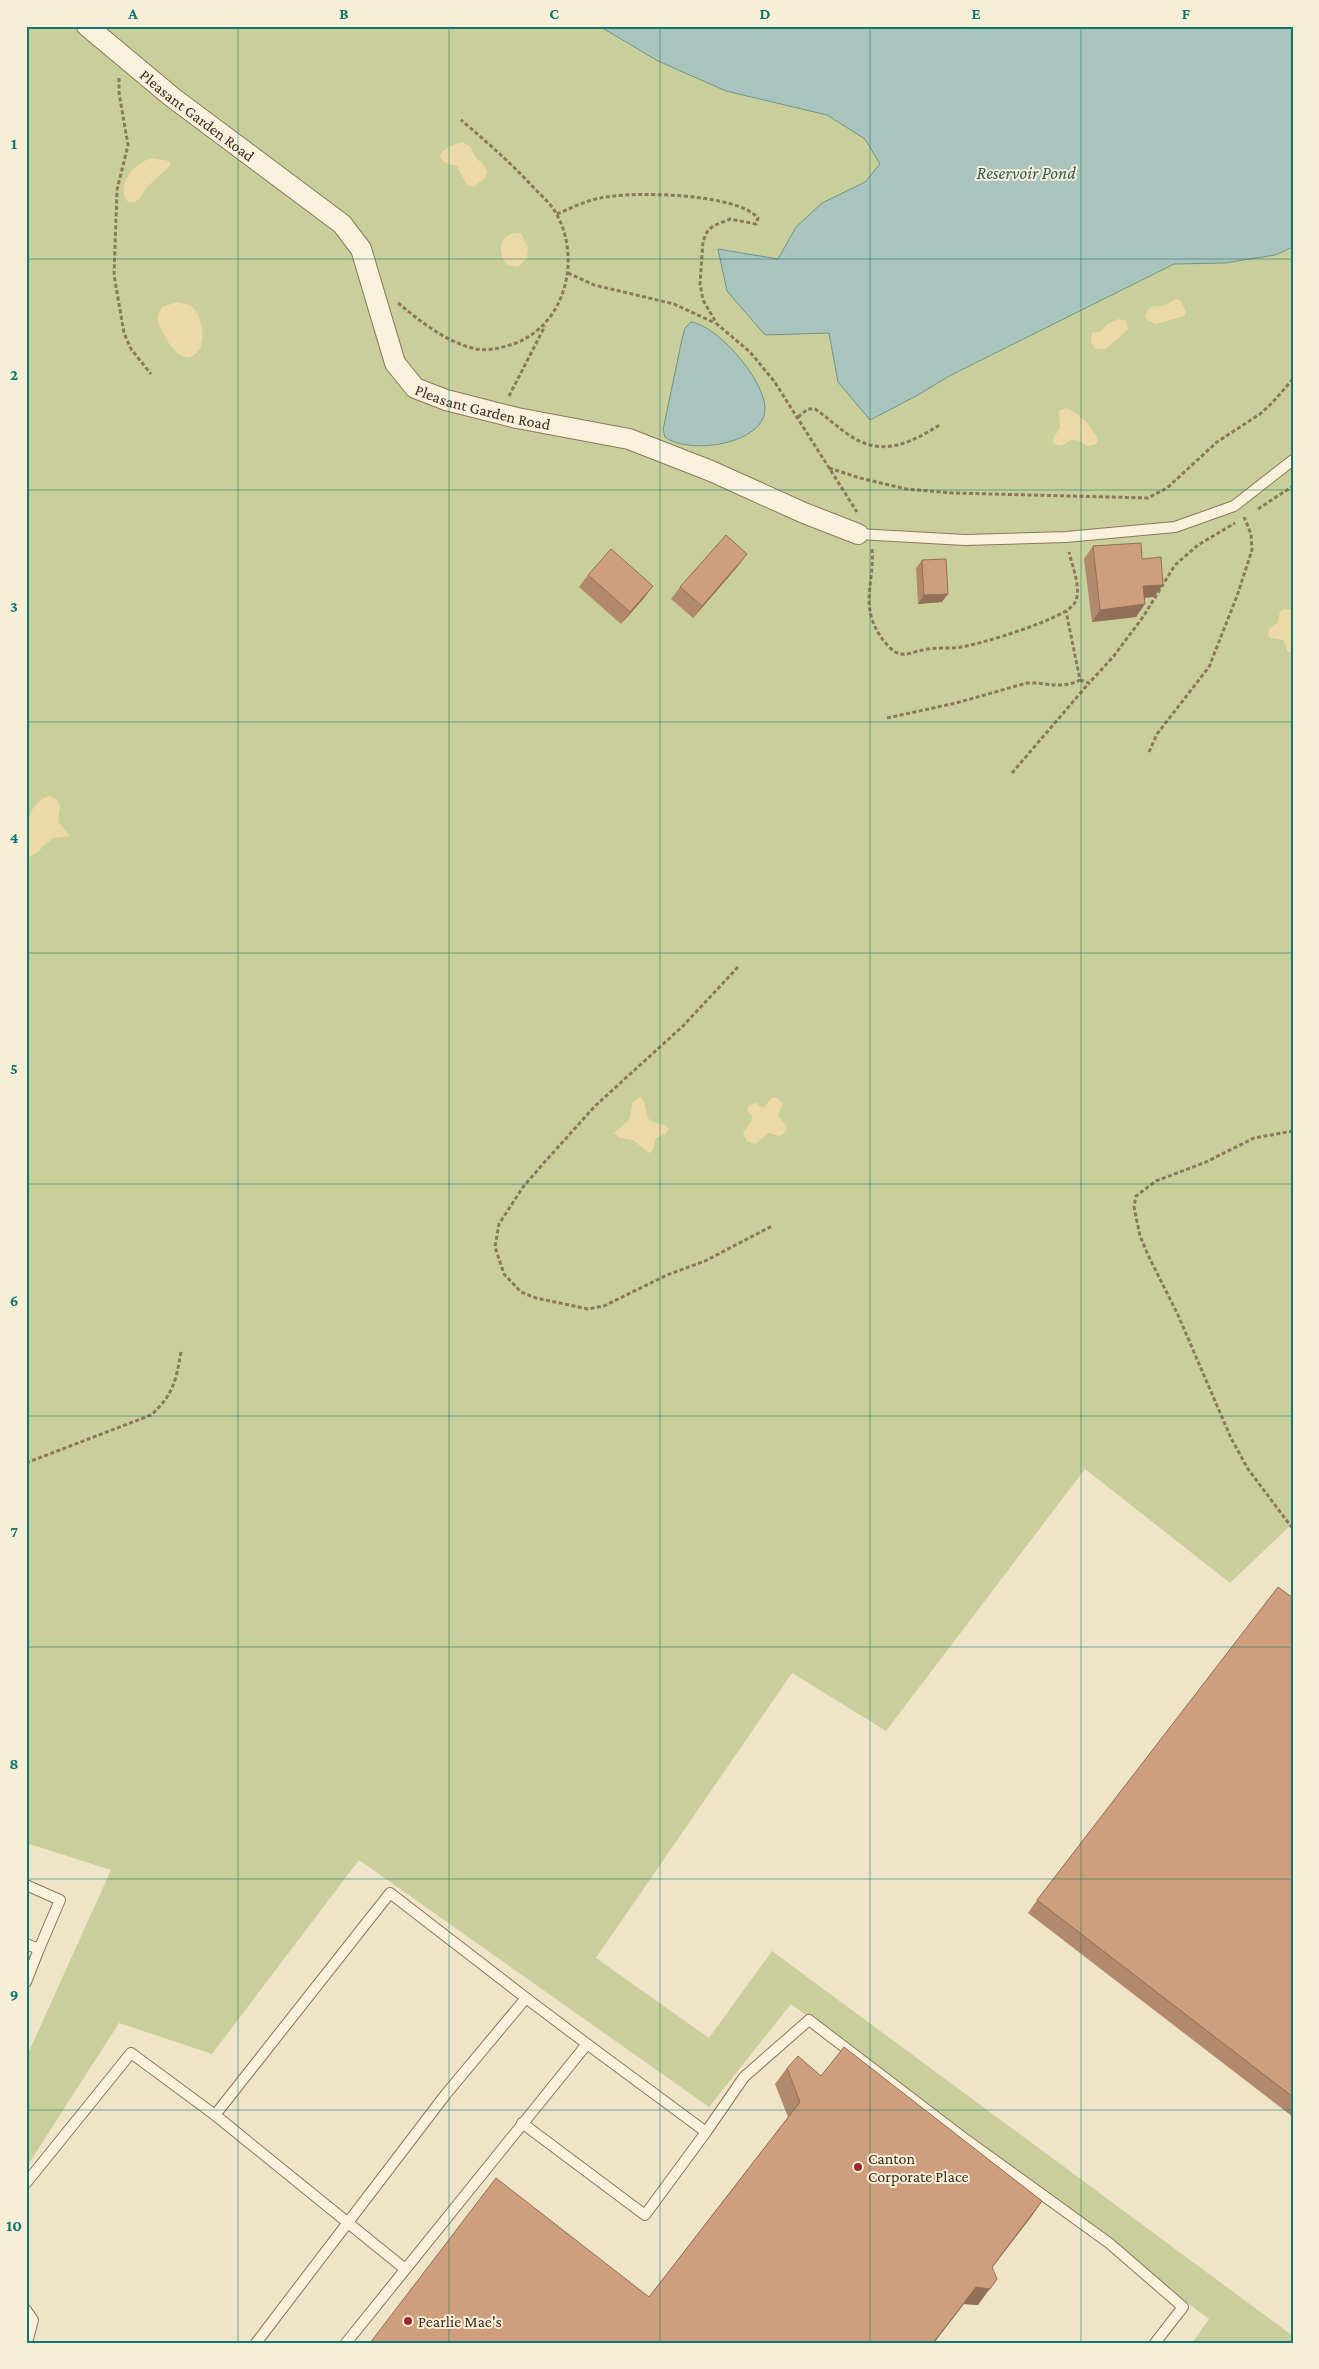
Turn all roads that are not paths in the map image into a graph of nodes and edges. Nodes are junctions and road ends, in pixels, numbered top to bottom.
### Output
1 (87, 26) edge
2 (1293, 460) edge
3 (865, 535) joint
4 (26, 1885) edge
5 (26, 1944) edge
6 (39, 1950) junction
7 (26, 1982) edge
8 (526, 1998) junction
9 (587, 2044) junction
10 (214, 2115) junction
11 (522, 2123) junction
12 (706, 2132) junction
13 (26, 2183) edge
14 (348, 2223) junction
15 (405, 2269) junction
16 (26, 2310) edge
17 (29, 2340) edge
18 (256, 2343) edge
19 (346, 2343) edge
20 (1155, 2343) edge

1 - 3 street, Pleasant Garden Road
2 - 3 lane
4 - 6 lane
5 - 6 lane
6 - 7 lane
8 - 9 lane
8 - 10 lane
8 - 14 lane
9 - 11 lane
9 - 12 lane
10 - 13 lane
10 - 14 lane
11 - 12 lane
11 - 15 lane
12 - 20 lane
14 - 15 lane
14 - 18 lane
15 - 19 lane
16 - 17 lane

